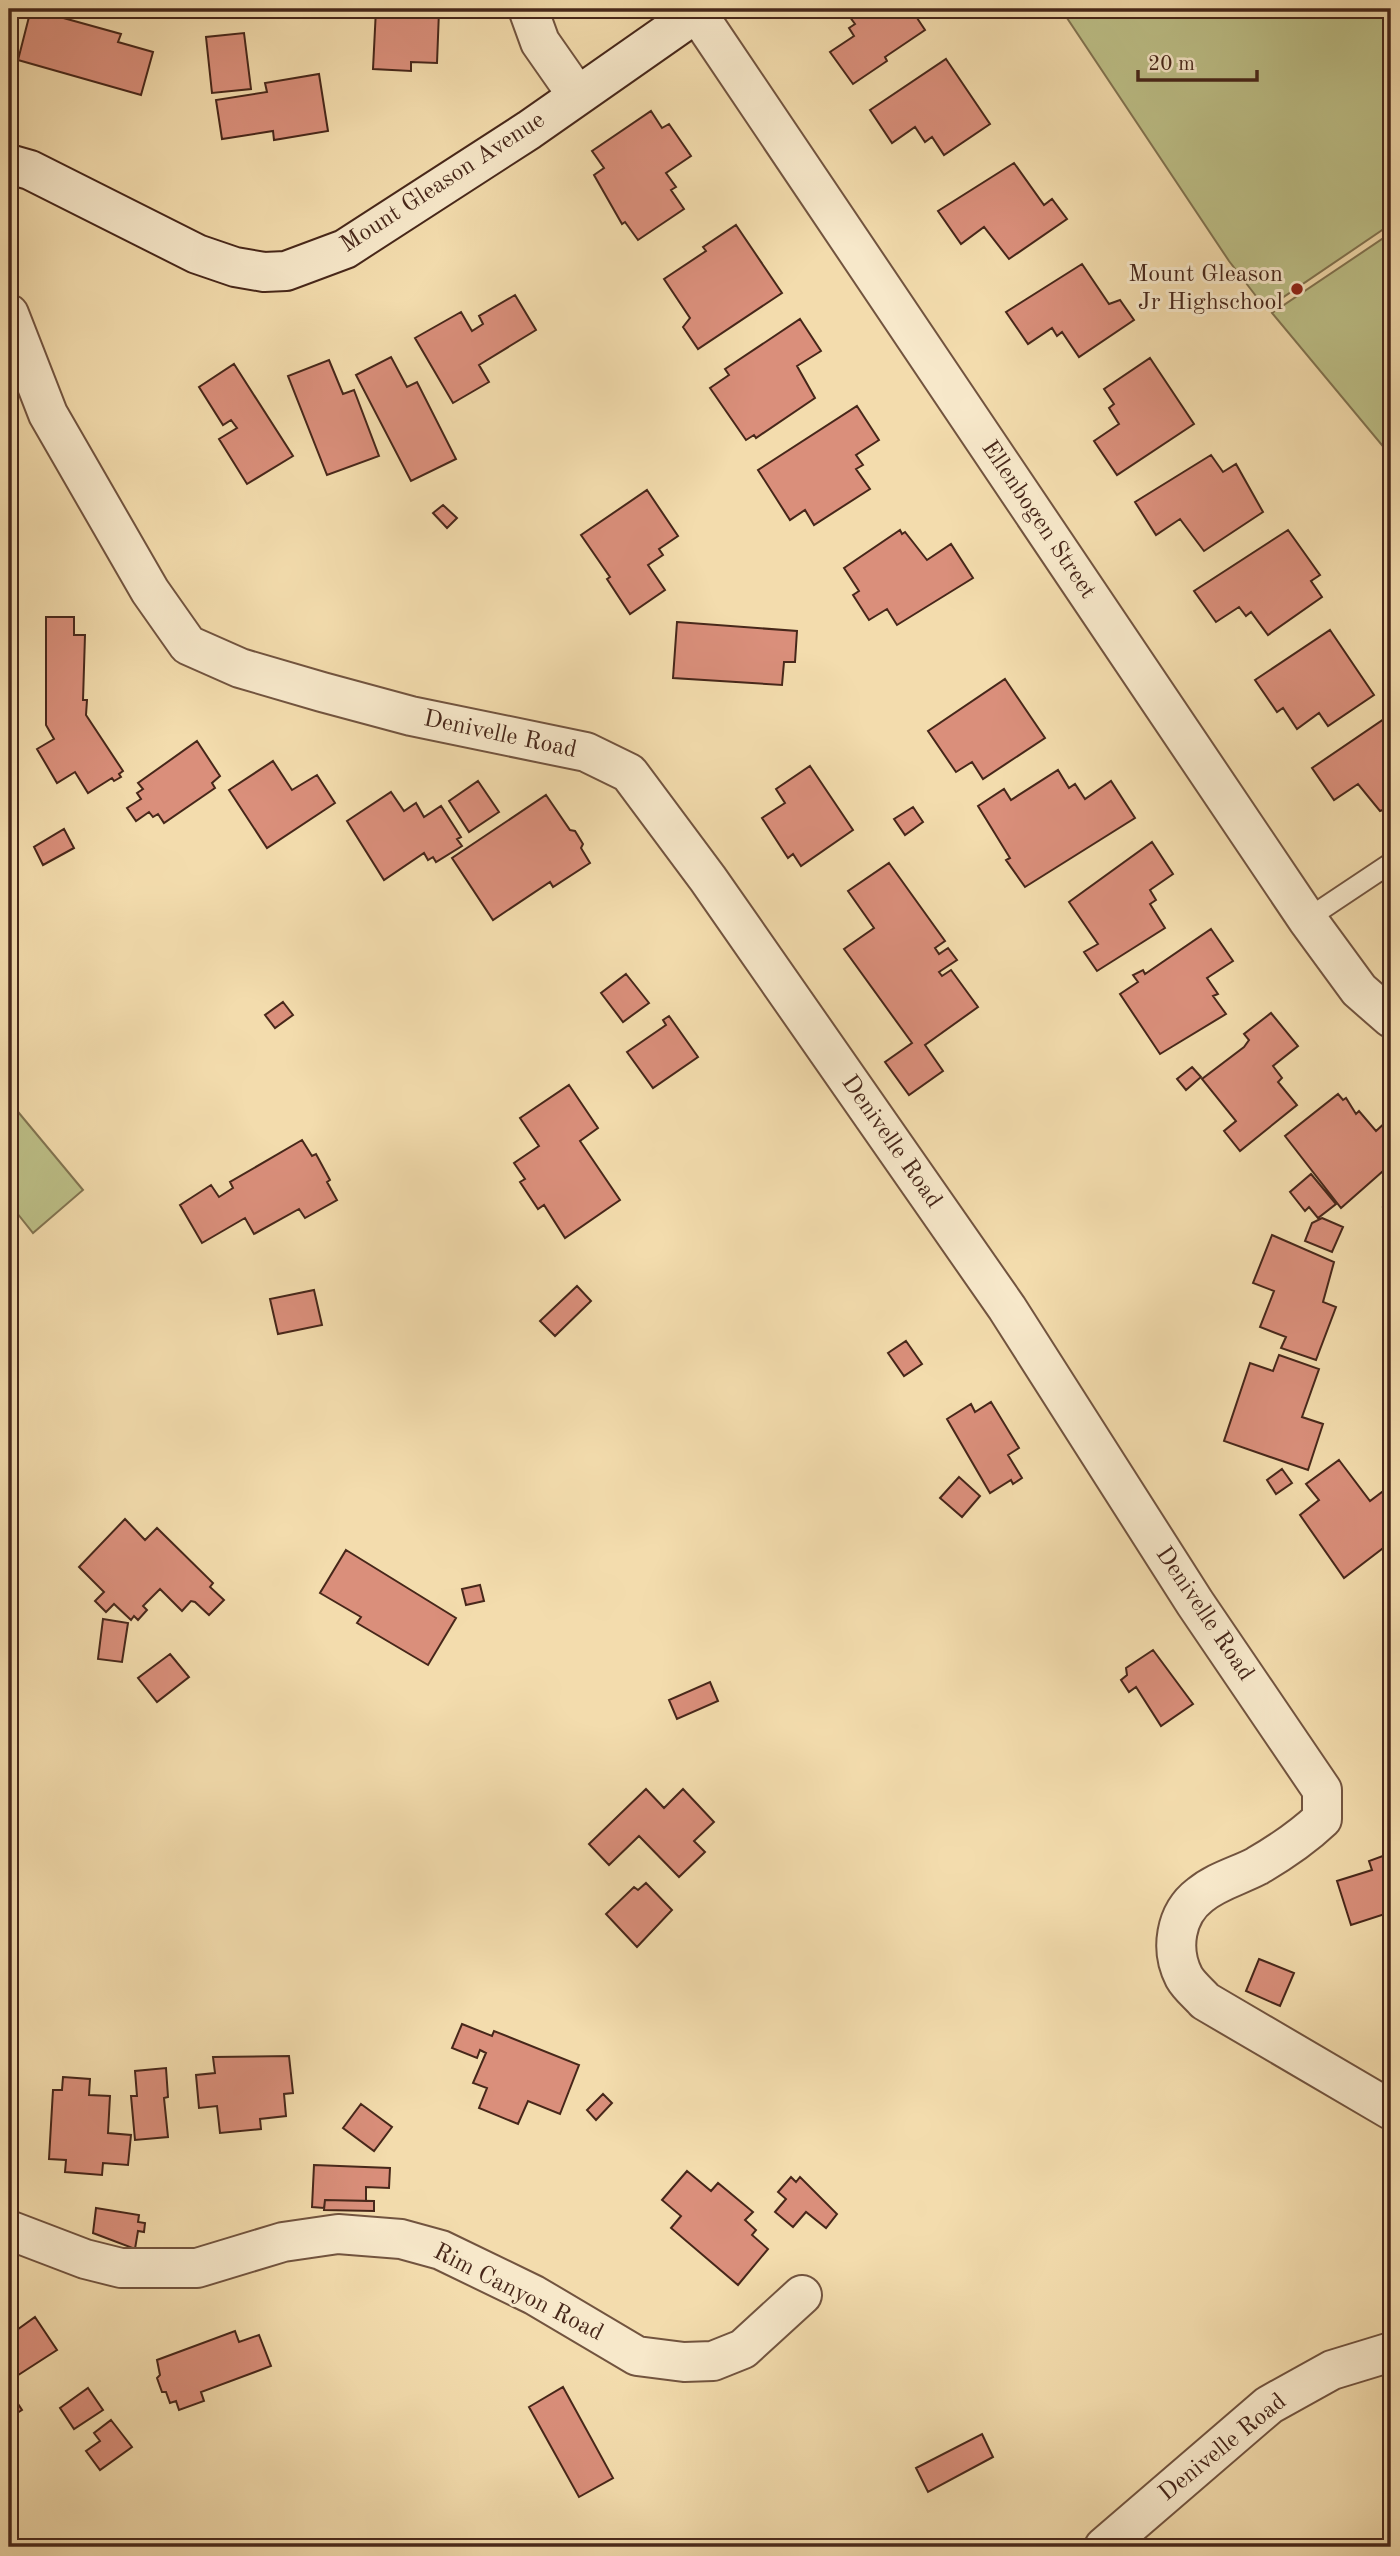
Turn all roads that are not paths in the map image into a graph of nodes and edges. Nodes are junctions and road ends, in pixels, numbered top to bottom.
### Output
1 (528, 9) edge
2 (700, 11) edge
3 (577, 95) junction
4 (9, 164) edge
5 (9, 314) edge
6 (1391, 863) edge
7 (1307, 919) junction
8 (1391, 1018) edge
9 (1391, 2110) edge
10 (9, 2230) edge
11 (802, 2295) dead end
12 (1391, 2353) edge
13 (1104, 2547) edge

1 - 3 street
2 - 3 street, Mount Gleason Avenue
2 - 7 street, Ellenbogen Street
3 - 4 street, Mount Gleason Avenue
5 - 9 street, Denivelle Road
6 - 7 lane
7 - 8 street, Ellenbogen Street
10 - 11 street, Rim Canyon Road
12 - 13 street, Denivelle Road

